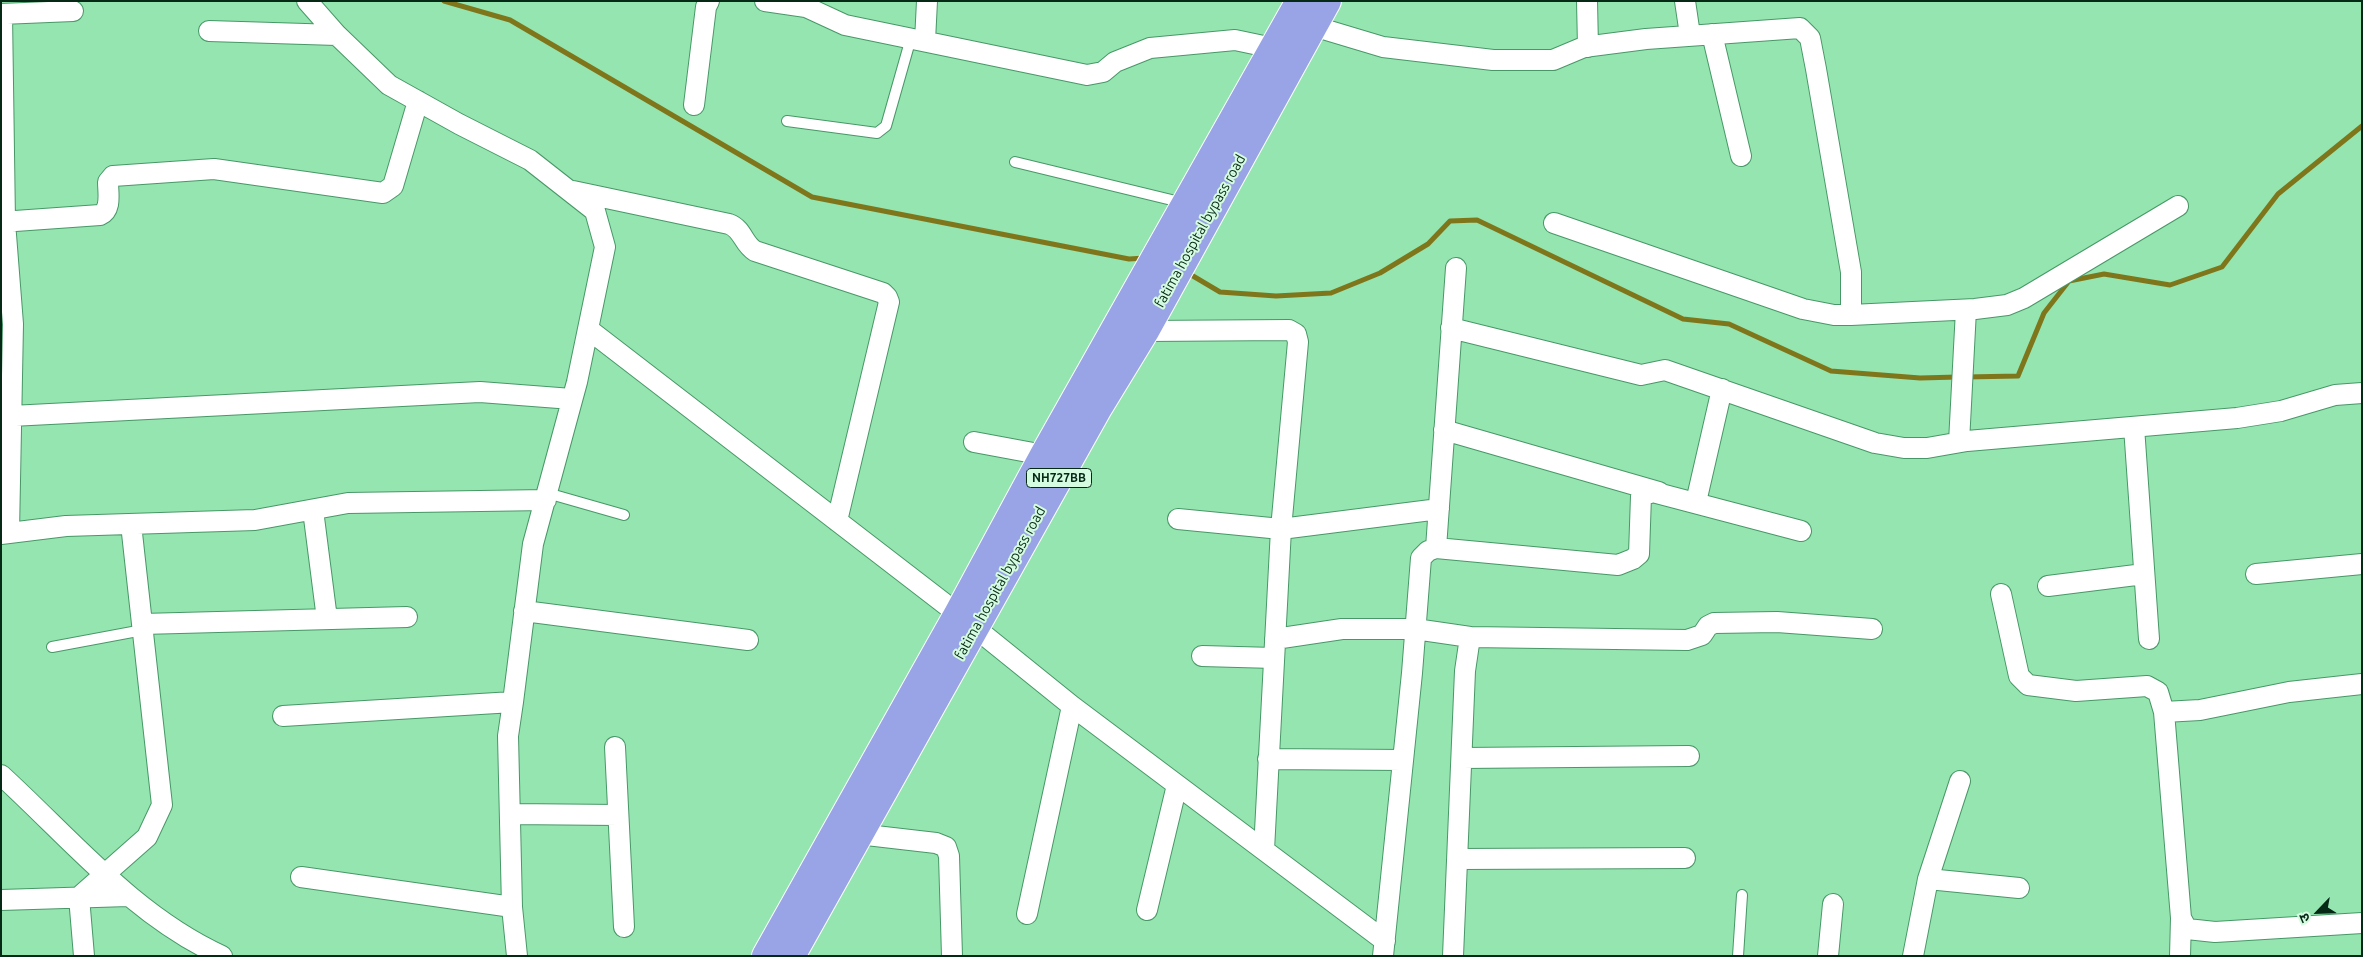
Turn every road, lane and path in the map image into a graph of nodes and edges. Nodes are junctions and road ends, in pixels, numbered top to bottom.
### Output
1 (307, 1) edge
2 (709, 1) edge
3 (765, 1) edge
4 (927, 1) edge
5 (1327, 1) edge
6 (1587, 1) edge
7 (1685, 1) edge
8 (787, 2) edge
9 (73, 11) dead end
10 (2, 14) edge
11 (1302, 14) edge
12 (210, 31) dead end
13 (1712, 34) junction
14 (337, 35) junction
15 (1690, 36) junction
16 (918, 40) junction
17 (1588, 47) junction
18 (1273, 48) junction
19 (418, 101) junction
20 (694, 105) dead end
21 (787, 121) dead end
22 (1741, 156) dead end
23 (1015, 162) dead end
24 (568, 190) junction
25 (1186, 203) junction
26 (2178, 206) dead end
27 (3, 222) edge
28 (1554, 223) dead end
29 (1456, 268) dead end
30 (1966, 310) junction
31 (1851, 315) junction
32 (1452, 328) junction
33 (588, 329) junction
34 (1144, 331) junction
35 (1722, 389) junction
36 (2362, 393) edge
37 (572, 399) junction
38 (1088, 401) junction
39 (11, 416) junction
40 (2134, 426) junction
41 (1444, 430) junction
42 (974, 442) dead end
43 (1959, 442) junction
44 (1044, 455) junction
45 (1663, 494) junction
46 (546, 497) junction
47 (1696, 502) junction
48 (1439, 509) junction
49 (313, 510) junction
50 (624, 515) dead end
51 (1178, 519) dead end
52 (837, 521) junction
53 (131, 524) junction
54 (1281, 530) junction
55 (1801, 531) dead end
56 (5, 534) edge
57 (1436, 548) junction
58 (2362, 564) edge
59 (2144, 574) junction
60 (2256, 574) dead end
61 (2048, 586) dead end
62 (2001, 594) dead end
63 (524, 611) junction
64 (407, 617) dead end
65 (327, 619) junction
66 (967, 621) junction
67 (142, 627) junction
68 (1415, 629) junction
69 (1872, 629) dead end
70 (1470, 637) junction
71 (2149, 639) dead end
72 (748, 640) dead end
73 (52, 647) dead end
74 (1274, 649) junction
75 (1202, 656) dead end
76 (2362, 684) edge
77 (512, 702) junction
78 (1072, 706) junction
79 (2164, 712) junction
80 (283, 716) dead end
81 (615, 747) dead end
82 (1689, 756) dead end
83 (1462, 758) junction
84 (1268, 759) junction
85 (1403, 760) junction
86 (1, 775) edge
87 (1960, 780) dead end
88 (1177, 784) junction
89 (510, 814) junction
90 (618, 815) junction
91 (858, 834) junction
92 (1264, 850) junction
93 (1458, 858) junction
94 (1685, 858) dead end
95 (104, 873) junction
96 (301, 878) dead end
97 (1928, 879) junction
98 (2019, 888) dead end
99 (1742, 895) dead end
100 (128, 896) junction
101 (79, 898) junction
102 (1, 900) edge
103 (1833, 904) dead end
104 (512, 907) junction
105 (1147, 910) dead end
106 (1027, 914) dead end
107 (2181, 918) junction
108 (2362, 922) edge
109 (624, 927) dead end
110 (1384, 948) edge
111 (84, 956) edge
112 (222, 956) edge
113 (517, 956) edge
114 (766, 956) edge
115 (791, 956) edge
116 (952, 956) edge
117 (1454, 956) edge
118 (1738, 956) edge
119 (1828, 956) edge
120 (1913, 956) edge
121 (2180, 956) edge

1 - 14 street
2 - 20 street
3 - 8 street
4 - 16 street
5 - 11 highway, fatima hospital bypass road / NH727BB
6 - 17 street
7 - 15 street
8 - 16 street
9 - 10 street
10 - 27 street
11 - 17 street
11 - 18 highway, fatima hospital bypass road / NH727BB
11 - 34 highway, fatima hospital bypass road / NH727BB
12 - 14 street
13 - 15 street
13 - 22 street
13 - 31 street
14 - 19 street
15 - 17 street
16 - 18 street
16 - 21 lane
18 - 25 highway, fatima hospital bypass road / NH727BB
19 - 24 street
19 - 27 street
23 - 25 lane
24 - 33 street
24 - 52 street
25 - 38 highway, fatima hospital bypass road / NH727BB
26 - 30 street
27 - 39 street
28 - 31 street
29 - 32 street
30 - 31 street
30 - 43 street
32 - 35 street
32 - 41 street
33 - 37 street
33 - 52 street
34 - 38 highway, fatima hospital bypass road / NH727BB
34 - 54 street
35 - 43 street
35 - 47 street
36 - 40 street
37 - 39 street
37 - 46 street
38 - 44 highway, fatima hospital bypass road / NH727BB
38 - 66 highway, fatima hospital bypass road / NH727BB
39 - 56 street
40 - 43 street
40 - 59 street
41 - 45 street
41 - 48 street
42 - 44 street
44 - 66 highway, fatima hospital bypass road / NH727BB
45 - 47 street
45 - 57 street
46 - 49 street
46 - 50 lane
46 - 63 street
47 - 55 street
48 - 54 street
48 - 57 street
49 - 53 street
49 - 65 street
51 - 54 street
52 - 66 street
53 - 56 street
53 - 67 street
54 - 74 street
57 - 68 street
58 - 60 street
59 - 61 street
59 - 71 street
62 - 79 street
63 - 72 street
63 - 77 street
64 - 65 street
65 - 67 street
66 - 78 street
66 - 91 highway, fatima hospital bypass road / NH727BB
66 - 114 highway, fatima hospital bypass road / NH727BB
67 - 73 lane
67 - 95 street
68 - 70 street
68 - 74 street
68 - 85 street
69 - 70 street
70 - 83 street
74 - 75 street
74 - 84 street
76 - 79 street
77 - 80 street
77 - 89 street
78 - 88 street
78 - 106 street
79 - 107 street
81 - 90 street
82 - 83 street
83 - 93 street
84 - 85 street
84 - 92 street
85 - 110 street
86 - 95 street
87 - 97 street
88 - 92 street
88 - 105 street
89 - 90 street
89 - 104 street
90 - 109 street
91 - 115 highway, fatima hospital bypass road / NH727BB
91 - 116 street
92 - 110 street
93 - 94 street
93 - 117 street
95 - 100 street
95 - 101 street
96 - 104 street
97 - 98 street
97 - 120 street
99 - 118 lane
100 - 101 street
100 - 112 street
101 - 102 street
101 - 111 street
103 - 119 street
104 - 113 street
107 - 108 street
107 - 121 street

